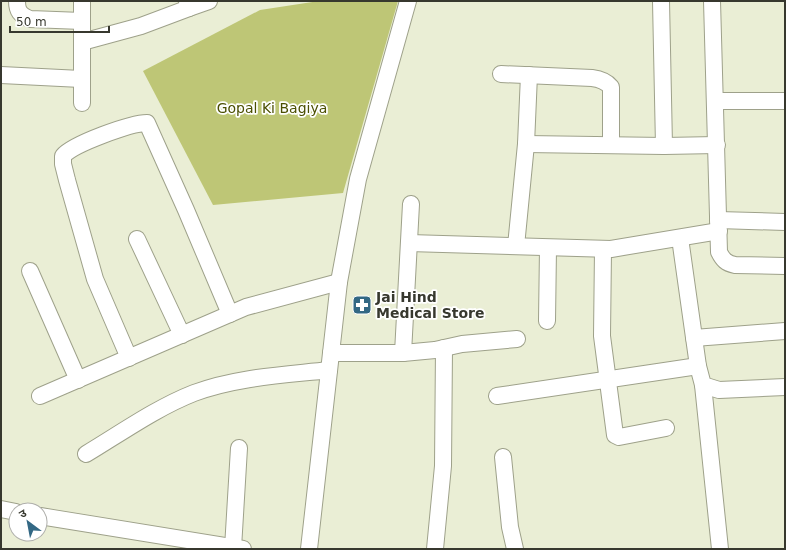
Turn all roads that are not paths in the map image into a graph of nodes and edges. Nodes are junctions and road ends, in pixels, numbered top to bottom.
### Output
1 (17, 1) edge
2 (82, 1) edge
3 (209, 1) edge
4 (408, 1) edge
5 (661, 1) edge
6 (712, 1) edge
7 (188, 4) edge
8 (82, 21) junction
9 (82, 42) junction
10 (501, 74) dead end
11 (1, 75) edge
12 (530, 75) junction
13 (1, 79) edge
14 (81, 79) junction
15 (716, 101) junction
16 (785, 101) edge
17 (82, 103) dead end
18 (526, 144) junction
19 (611, 145) junction
20 (717, 145) junction
21 (664, 146) junction
22 (411, 204) dead end
23 (785, 222) edge
24 (718, 226) junction
25 (680, 238) junction
26 (137, 239) dead end
27 (409, 243) junction
28 (516, 246) junction
29 (548, 248) junction
30 (603, 250) junction
31 (785, 266) edge
32 (30, 271) dead end
33 (339, 282) junction
34 (230, 314) junction
35 (547, 321) dead end
36 (785, 331) edge
37 (182, 334) junction
38 (694, 338) junction
39 (517, 339) dead end
40 (444, 348) junction
41 (403, 353) junction
42 (331, 354) junction
43 (129, 358) junction
44 (698, 366) junction
45 (329, 370) junction
46 (78, 380) junction
47 (609, 380) junction
48 (703, 385) junction
49 (785, 387) edge
50 (40, 396) dead end
51 (496, 396) dead end
52 (666, 428) dead end
53 (239, 448) dead end
54 (86, 454) dead end
55 (503, 457) dead end
56 (48, 517) edge
57 (238, 548) edge
58 (309, 549) edge
59 (435, 549) edge
60 (515, 549) edge
61 (720, 549) edge

1 - 8 street
2 - 8 street
3 - 7 street
4 - 33 street
5 - 21 street
6 - 15 street
7 - 9 street
8 - 9 street
9 - 14 street
10 - 12 street
11 - 13 street
11 - 14 street
12 - 18 street
12 - 19 street
14 - 17 street
15 - 16 street
15 - 20 street
18 - 19 street
18 - 28 street
19 - 21 street
20 - 21 street
20 - 24 street
22 - 27 street
23 - 24 street
24 - 25 street
24 - 31 street
25 - 30 street
25 - 38 street
26 - 37 street
27 - 28 street
27 - 41 street
28 - 29 street
29 - 30 street
29 - 35 street
30 - 47 street
32 - 46 street
33 - 34 street
33 - 42 street
34 - 37 street
34 - 43 street
36 - 38 street
37 - 43 street
38 - 44 street
39 - 40 street
40 - 41 street
40 - 59 street
41 - 42 street
42 - 45 street
43 - 46 street
44 - 47 street
44 - 48 street
45 - 54 street
45 - 58 street
46 - 50 street
47 - 51 street
47 - 52 street
48 - 49 street
48 - 61 street
53 - 57 street
55 - 60 street
56 - 57 street

